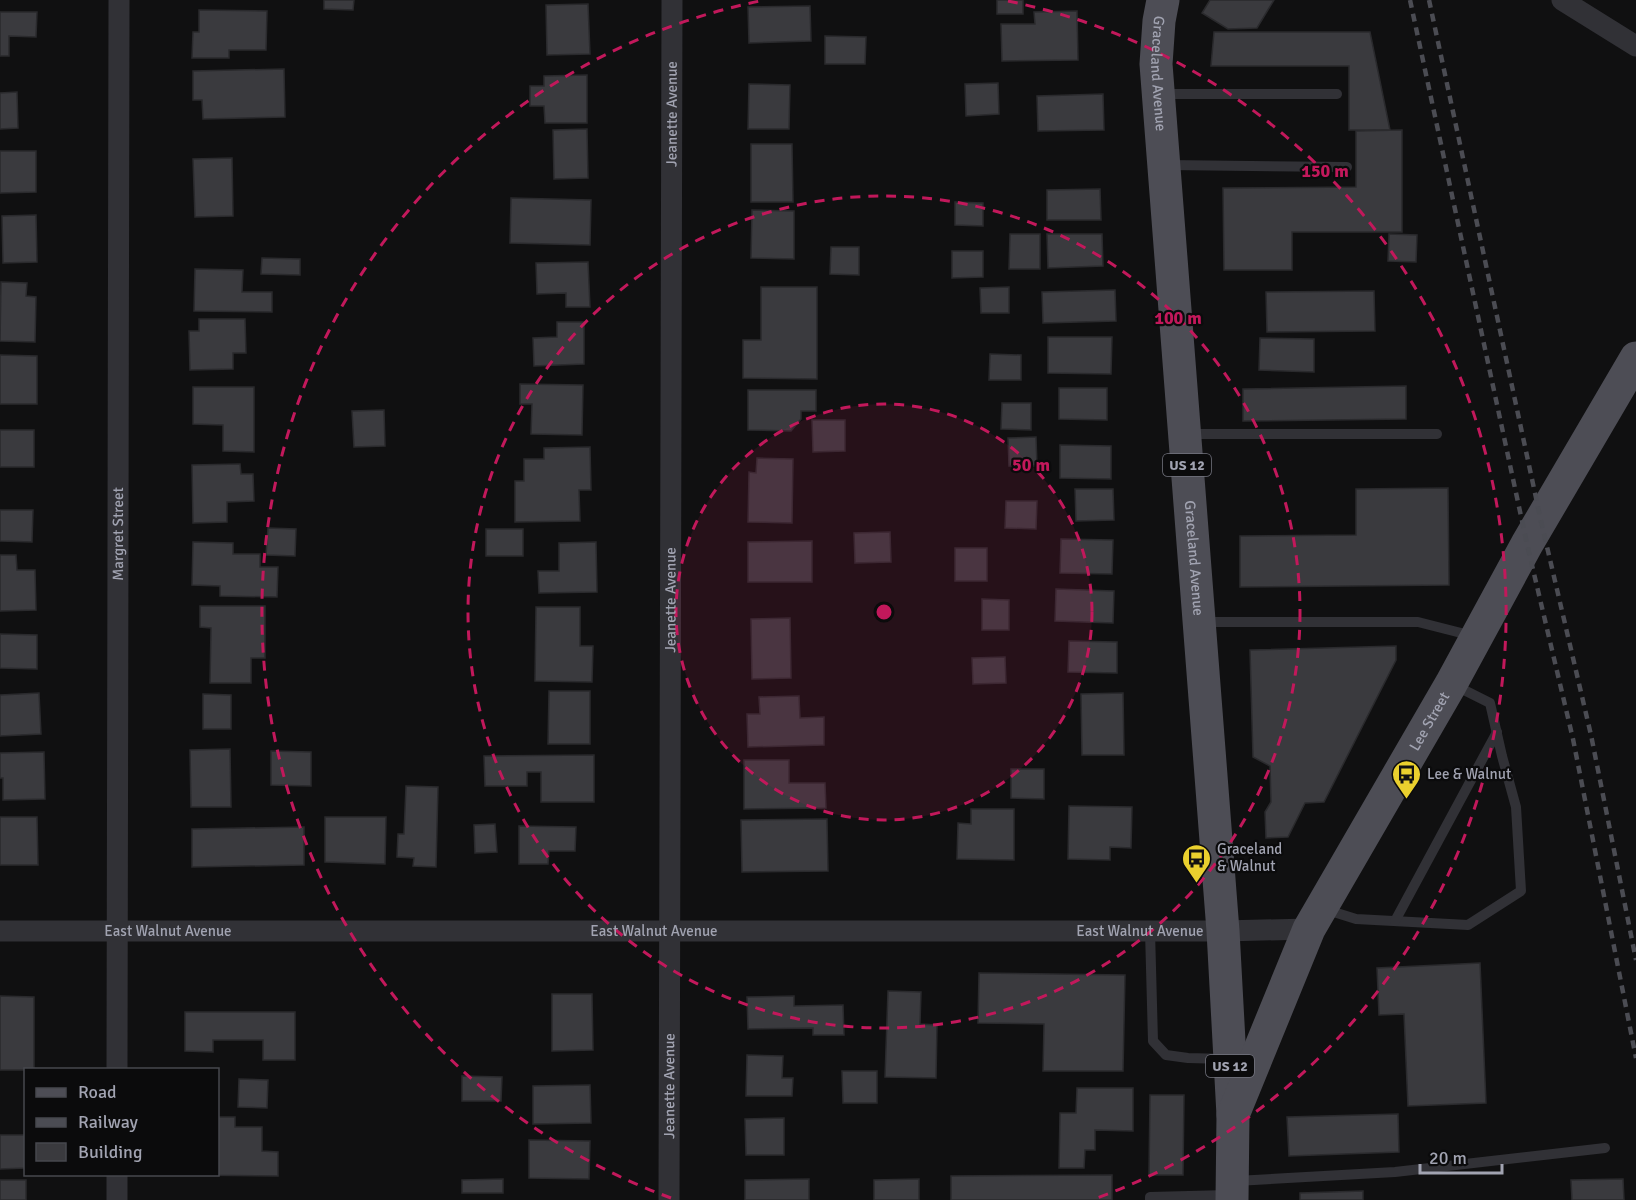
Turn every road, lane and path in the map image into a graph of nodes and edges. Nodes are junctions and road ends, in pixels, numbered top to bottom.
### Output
1 (118, 0) edge
2 (672, 0) edge
3 (1163, 0) edge
4 (1562, 0) edge
5 (1636, 46) edge
6 (1158, 94) junction
7 (1337, 94) dead end
8 (1164, 165) junction
9 (1347, 167) dead end
10 (1636, 358) edge
11 (1437, 434) dead end
12 (1185, 435) junction
13 (1199, 622) junction
14 (1477, 637) junction
15 (1451, 684) junction
16 (1497, 732) junction
17 (1315, 918) junction
18 (1395, 921) junction
19 (0, 931) edge
20 (670, 931) junction
21 (1150, 931) junction
22 (1223, 931) junction
23 (117, 932) junction
24 (1230, 1059) junction
25 (117, 1068) edge
26 (1233, 1115) junction
27 (1605, 1148) dead end
28 (117, 1176) edge
29 (1232, 1192) edge
30 (117, 1200) edge
31 (669, 1200) edge
32 (1150, 1200) edge

1 - 23 street, Margret Street
2 - 20 street, Jeanette Avenue
3 - 6 main road, Graceland Avenue / US 12
4 - 5 street
6 - 7 lane
6 - 8 main road, Graceland Avenue / US 12
8 - 9 lane
8 - 12 main road, Graceland Avenue / US 12
10 - 14 main road, Lee Street / US 12
11 - 12 lane
12 - 13 main road, Graceland Avenue / US 12
13 - 14 lane
13 - 22 main road, Graceland Avenue / US 12
14 - 15 main road, Lee Street / US 12
15 - 16 lane
15 - 17 main road, Lee Street / US 12
16 - 18 lane
16 - 18 lane
17 - 18 lane
17 - 22 street, East Walnut Avenue
17 - 26 main road, Lee Street / US 12
19 - 23 street, East Walnut Avenue
20 - 21 street, East Walnut Avenue
20 - 23 street, East Walnut Avenue
20 - 31 street, Jeanette Avenue
21 - 22 street, East Walnut Avenue
21 - 24 lane
22 - 24 main road, Graceland Avenue / US 12
23 - 25 street, Margret Street
24 - 26 main road, Graceland Avenue / US 12
26 - 29 main road, Lee Street / US 12
27 - 29 lane
28 - 30 street
29 - 32 lane

